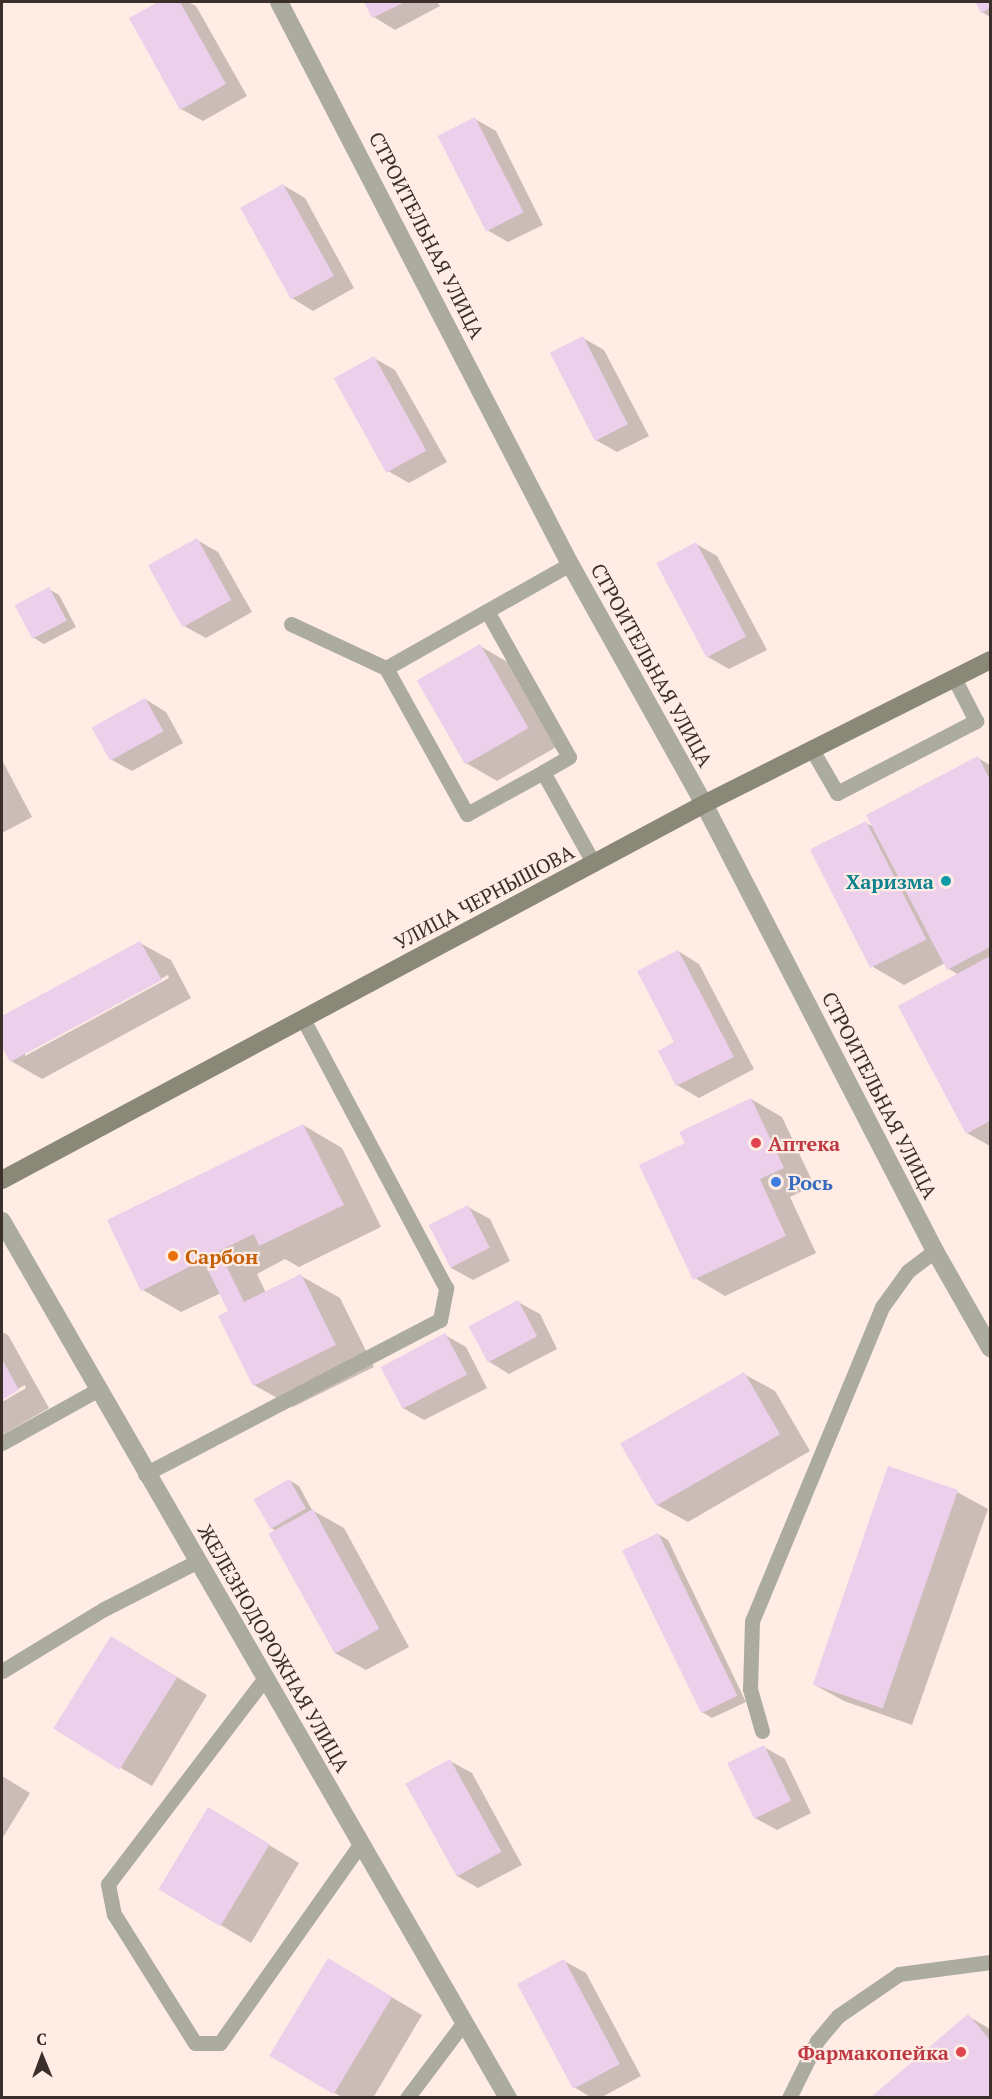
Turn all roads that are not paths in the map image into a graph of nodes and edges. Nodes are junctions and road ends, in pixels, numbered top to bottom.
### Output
1 (279, 2) edge
2 (570, 564) junction
3 (487, 611) junction
4 (291, 624) dead end
5 (990, 660) edge
6 (386, 668) junction
7 (954, 678) junction
8 (812, 748) junction
9 (543, 772) junction
10 (704, 804) junction
11 (594, 864) junction
12 (303, 1019) junction
13 (2, 1180) edge
14 (2, 1221) edge
15 (935, 1251) junction
16 (990, 1348) edge
17 (99, 1389) junction
18 (2, 1443) edge
19 (146, 1474) junction
20 (198, 1561) junction
21 (2, 1671) edge
22 (266, 1678) junction
23 (762, 1731) dead end
24 (361, 1843) junction
25 (990, 1962) edge
26 (464, 2022) junction
27 (407, 2097) edge
28 (508, 2097) edge
29 (789, 2097) edge

1 - 2 street, СТРОИТЕЛЬНАЯ УЛИЦА
2 - 3 lane
2 - 10 street, СТРОИТЕЛЬНАЯ УЛИЦА
3 - 6 lane
3 - 9 lane
4 - 6 lane
5 - 7 street, УЛИЦА ЧЕРНЫШОВА
6 - 9 lane
7 - 8 street, УЛИЦА ЧЕРНЫШОВА
7 - 8 lane
8 - 10 street, УЛИЦА ЧЕРНЫШОВА
9 - 11 lane
10 - 11 street, УЛИЦА ЧЕРНЫШОВА
10 - 15 street, СТРОИТЕЛЬНАЯ УЛИЦА
11 - 12 street, УЛИЦА ЧЕРНЫШОВА
12 - 13 street, УЛИЦА ЧЕРНЫШОВА
12 - 19 lane
14 - 17 street, ЖЕЛЕЗНОДОРОЖНАЯ УЛИЦА
15 - 16 street, СТРОИТЕЛЬНАЯ УЛИЦА
15 - 23 lane
17 - 18 lane
17 - 19 street, ЖЕЛЕЗНОДОРОЖНАЯ УЛИЦА
19 - 20 street, ЖЕЛЕЗНОДОРОЖНАЯ УЛИЦА
20 - 21 lane
20 - 22 street, ЖЕЛЕЗНОДОРОЖНАЯ УЛИЦА
22 - 24 street, ЖЕЛЕЗНОДОРОЖНАЯ УЛИЦА
22 - 24 lane
24 - 26 street, ЖЕЛЕЗНОДОРОЖНАЯ УЛИЦА
25 - 29 lane
26 - 27 lane
26 - 28 street, ЖЕЛЕЗНОДОРОЖНАЯ УЛИЦА

